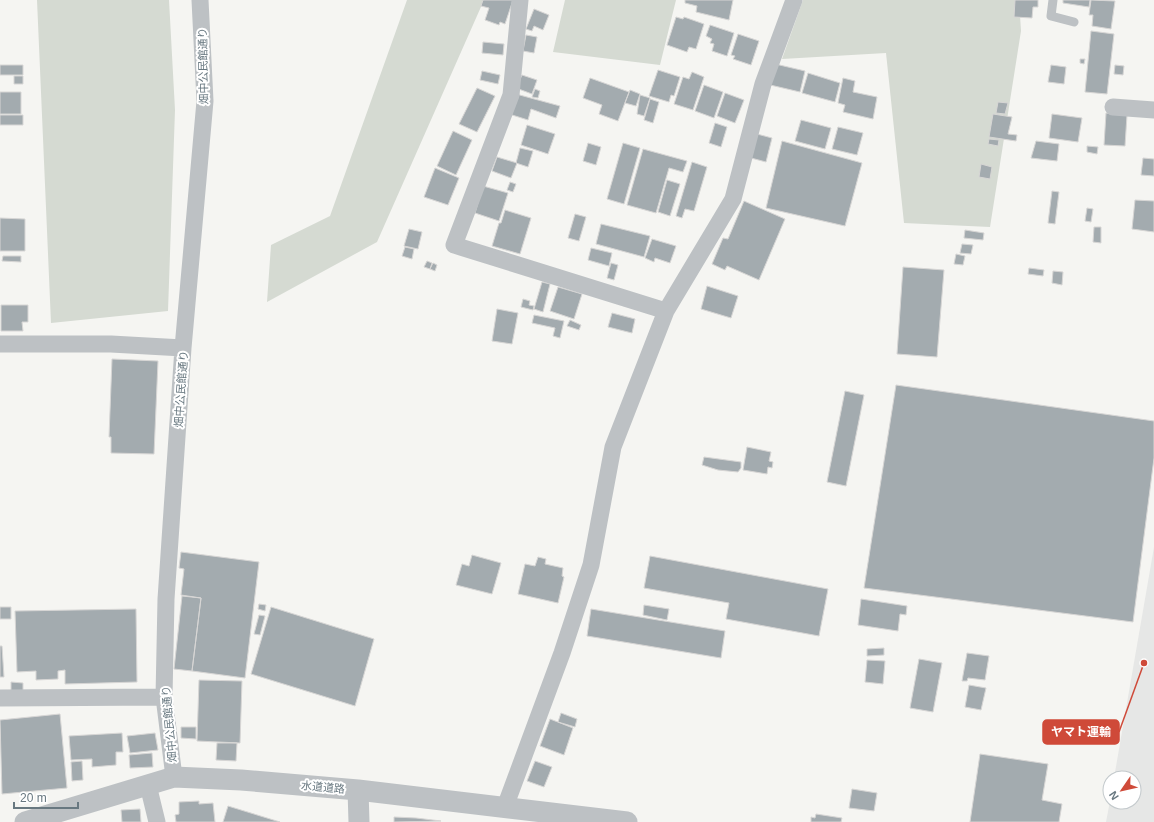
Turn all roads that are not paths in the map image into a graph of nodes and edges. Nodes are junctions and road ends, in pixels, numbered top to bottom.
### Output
1 (200, 0) edge
2 (520, 0) edge
3 (794, 0) edge
4 (1053, 0) edge
5 (1074, 22) dead end
6 (1113, 107) dead end
7 (1154, 110) edge
8 (666, 311) junction
9 (0, 344) edge
10 (183, 348) junction
11 (164, 697) junction
12 (0, 698) edge
13 (174, 777) junction
14 (148, 785) junction
15 (358, 790) junction
16 (505, 807) junction
17 (25, 822) edge
18 (157, 822) edge
19 (359, 822) edge
20 (627, 822) edge

1 - 10 street, 畑中公民館通り
2 - 8 street
3 - 8 street
4 - 5 lane
6 - 7 street
8 - 16 street
9 - 10 street
10 - 11 street, 畑中公民館通り
11 - 12 street
11 - 13 street, 畑中公民館通り
13 - 14 street, 水道道路
13 - 15 street, 水道道路
14 - 17 street, 水道道路
14 - 18 street
15 - 16 street, 水道道路
15 - 19 street
16 - 20 street, 水道道路

